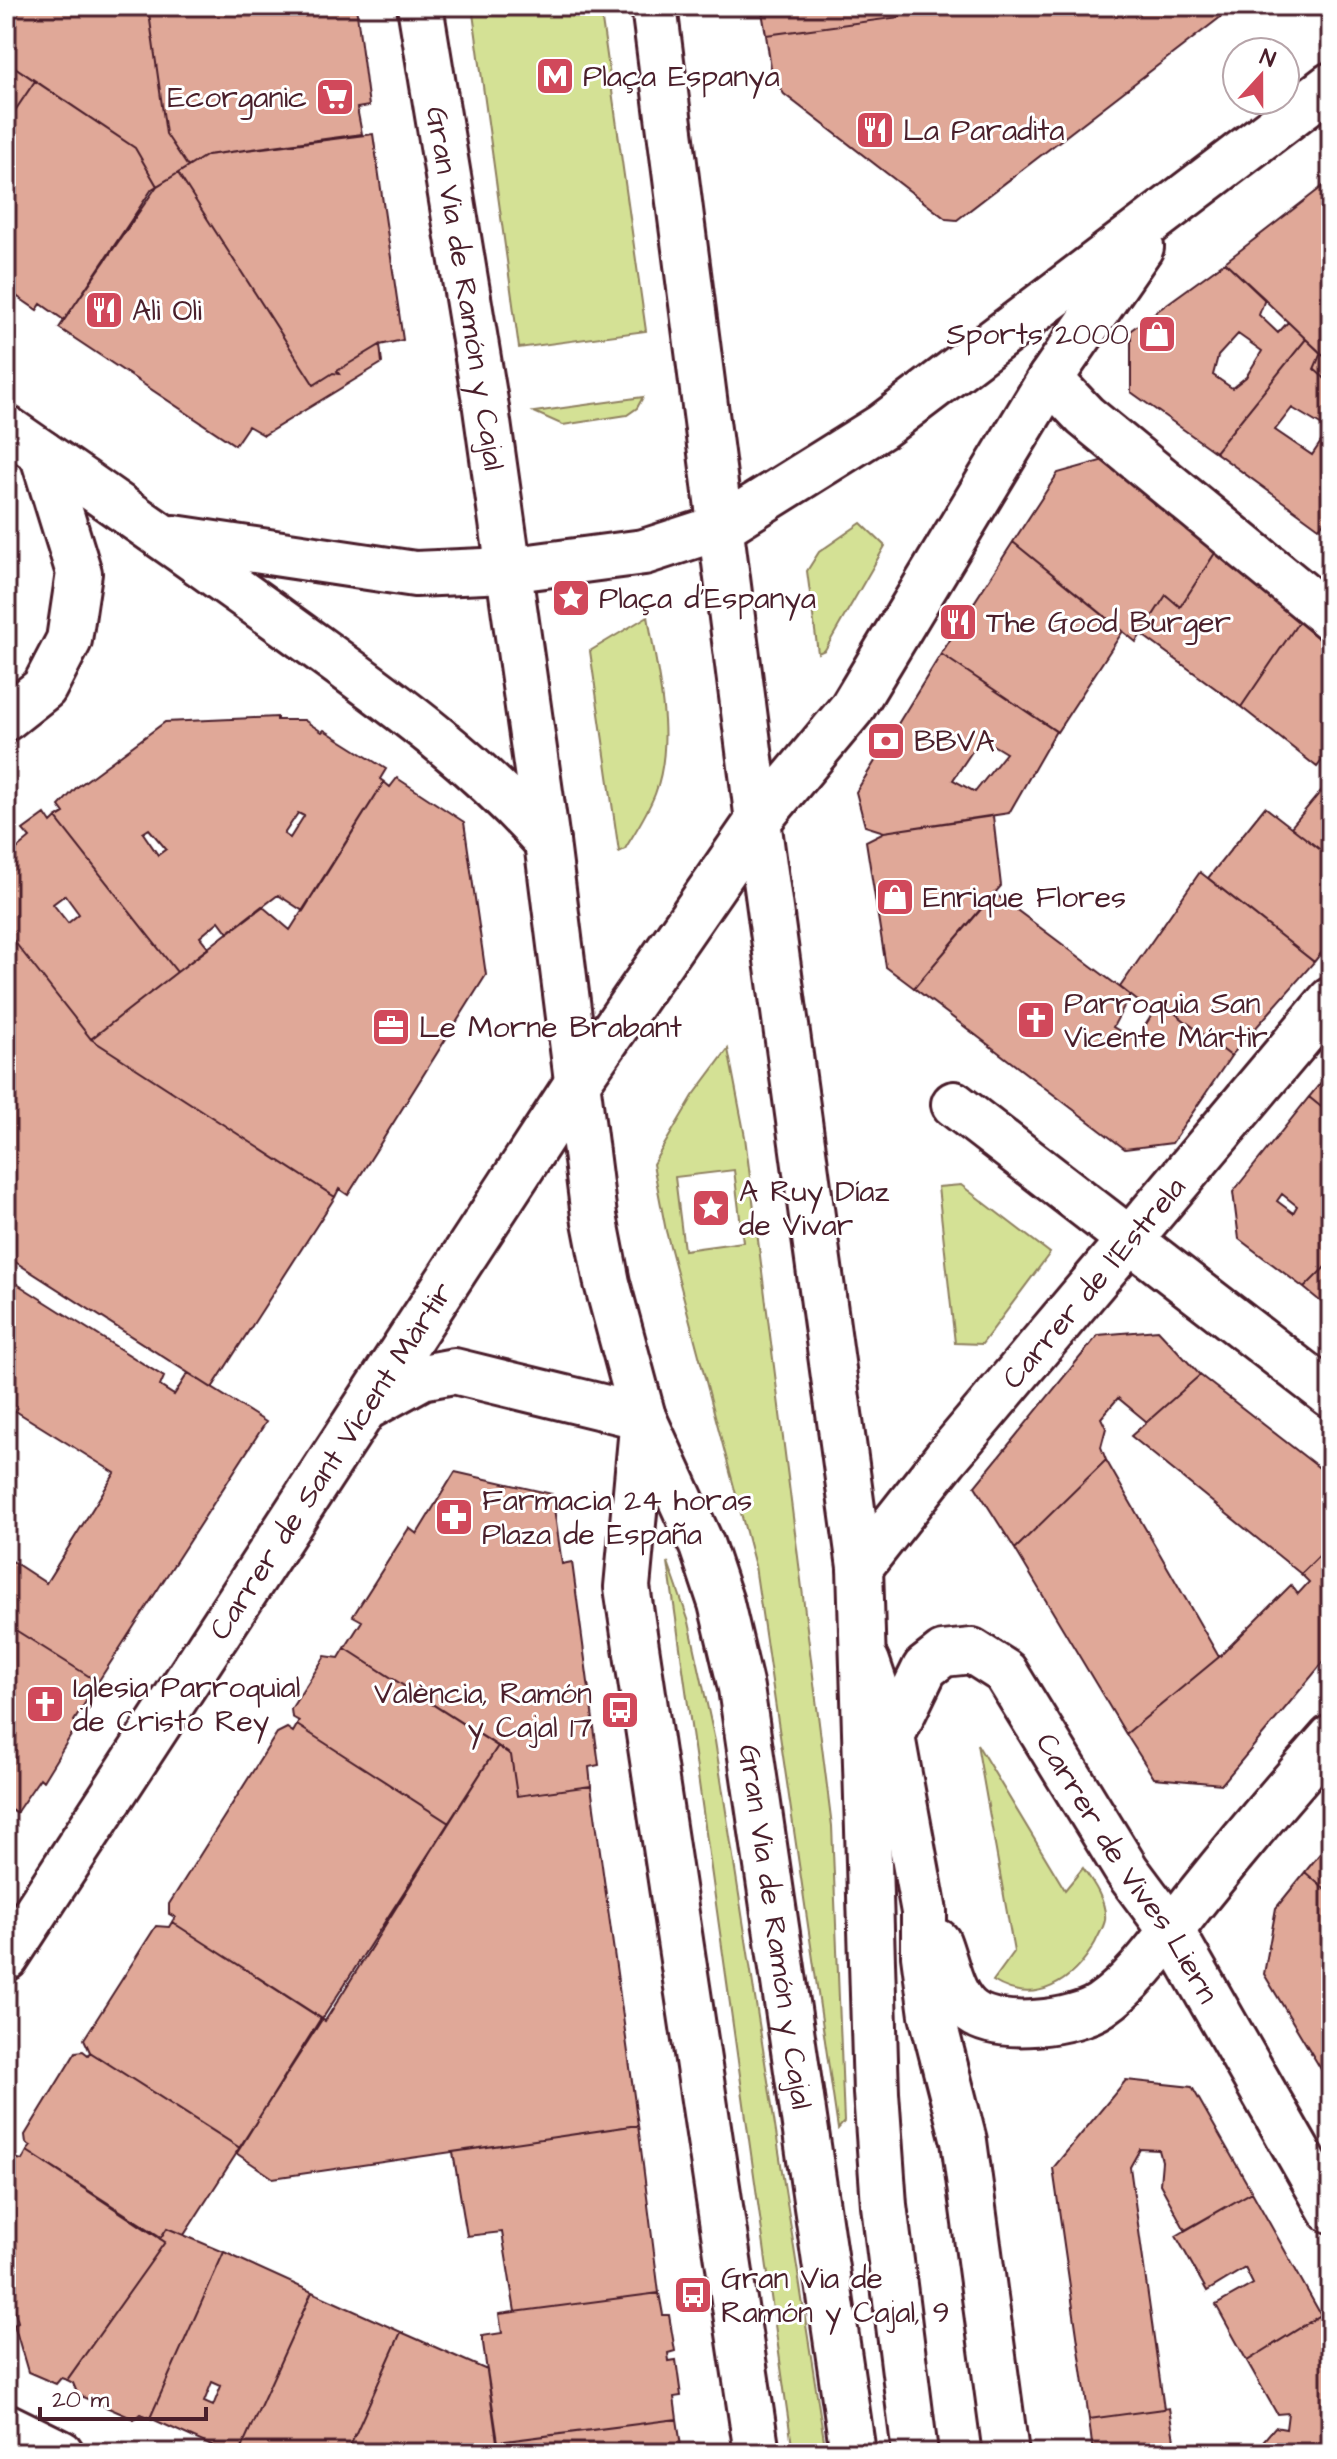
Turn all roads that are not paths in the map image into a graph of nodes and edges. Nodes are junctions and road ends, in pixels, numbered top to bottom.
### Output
1 (420, 6) edge
2 (654, 6) edge
3 (1331, 85) edge
4 (1163, 216) junction
5 (1050, 379) junction
6 (6, 428) edge
7 (42, 453) junction
8 (721, 527) junction
9 (164, 536) junction
10 (507, 570) junction
11 (1331, 618) edge
12 (6, 718) edge
13 (758, 821) junction
14 (547, 842) junction
15 (1331, 1000) edge
16 (577, 1083) junction
17 (954, 1104) dead end
18 (1128, 1240) junction
19 (1331, 1395) edge
20 (368, 1406) junction
21 (643, 1417) junction
22 (860, 1567) junction
23 (866, 1658) junction
24 (892, 1736) junction
25 (1331, 1738) edge
26 (924, 1912) junction
27 (1171, 1930) junction
28 (6, 1958) edge
29 (1331, 2210) edge
30 (6, 2426) edge
31 (61, 2453) edge
32 (757, 2453) edge
33 (853, 2453) edge
34 (915, 2453) edge
35 (1006, 2453) edge

1 - 10 main road, Gran Via de Ramón y Cajal
2 - 8 main road
3 - 4 main road
4 - 5 main road
4 - 8 main road
5 - 11 main road
5 - 13 main road
6 - 7 main road
7 - 9 main road
7 - 12 main road
8 - 10 main road
8 - 13 main road
9 - 10 main road
9 - 14 main road
10 - 14 main road
13 - 16 main road
13 - 22 main road
14 - 16 main road
15 - 18 main road, Carrer de l'Estrela
16 - 20 main road, Carrer de Sant Vicent Màrtir
16 - 21 main road, Gran Via de Ramón y Cajal
17 - 18 main road
18 - 19 main road
18 - 22 main road, Carrer de l'Estrela
20 - 21 main road
20 - 28 main road, Carrer de Sant Vicent Màrtir
21 - 32 main road, Gran Via de Ramón y Cajal
21 - 33 main road, Gran Via de Ramón y Cajal
22 - 23 main road
23 - 24 main road
23 - 34 main road
24 - 26 main road
24 - 27 main road, Carrer de Vives Liern
25 - 27 main road
26 - 27 main road
26 - 35 main road
27 - 29 main road, Carrer de Vives Liern
30 - 31 main road

